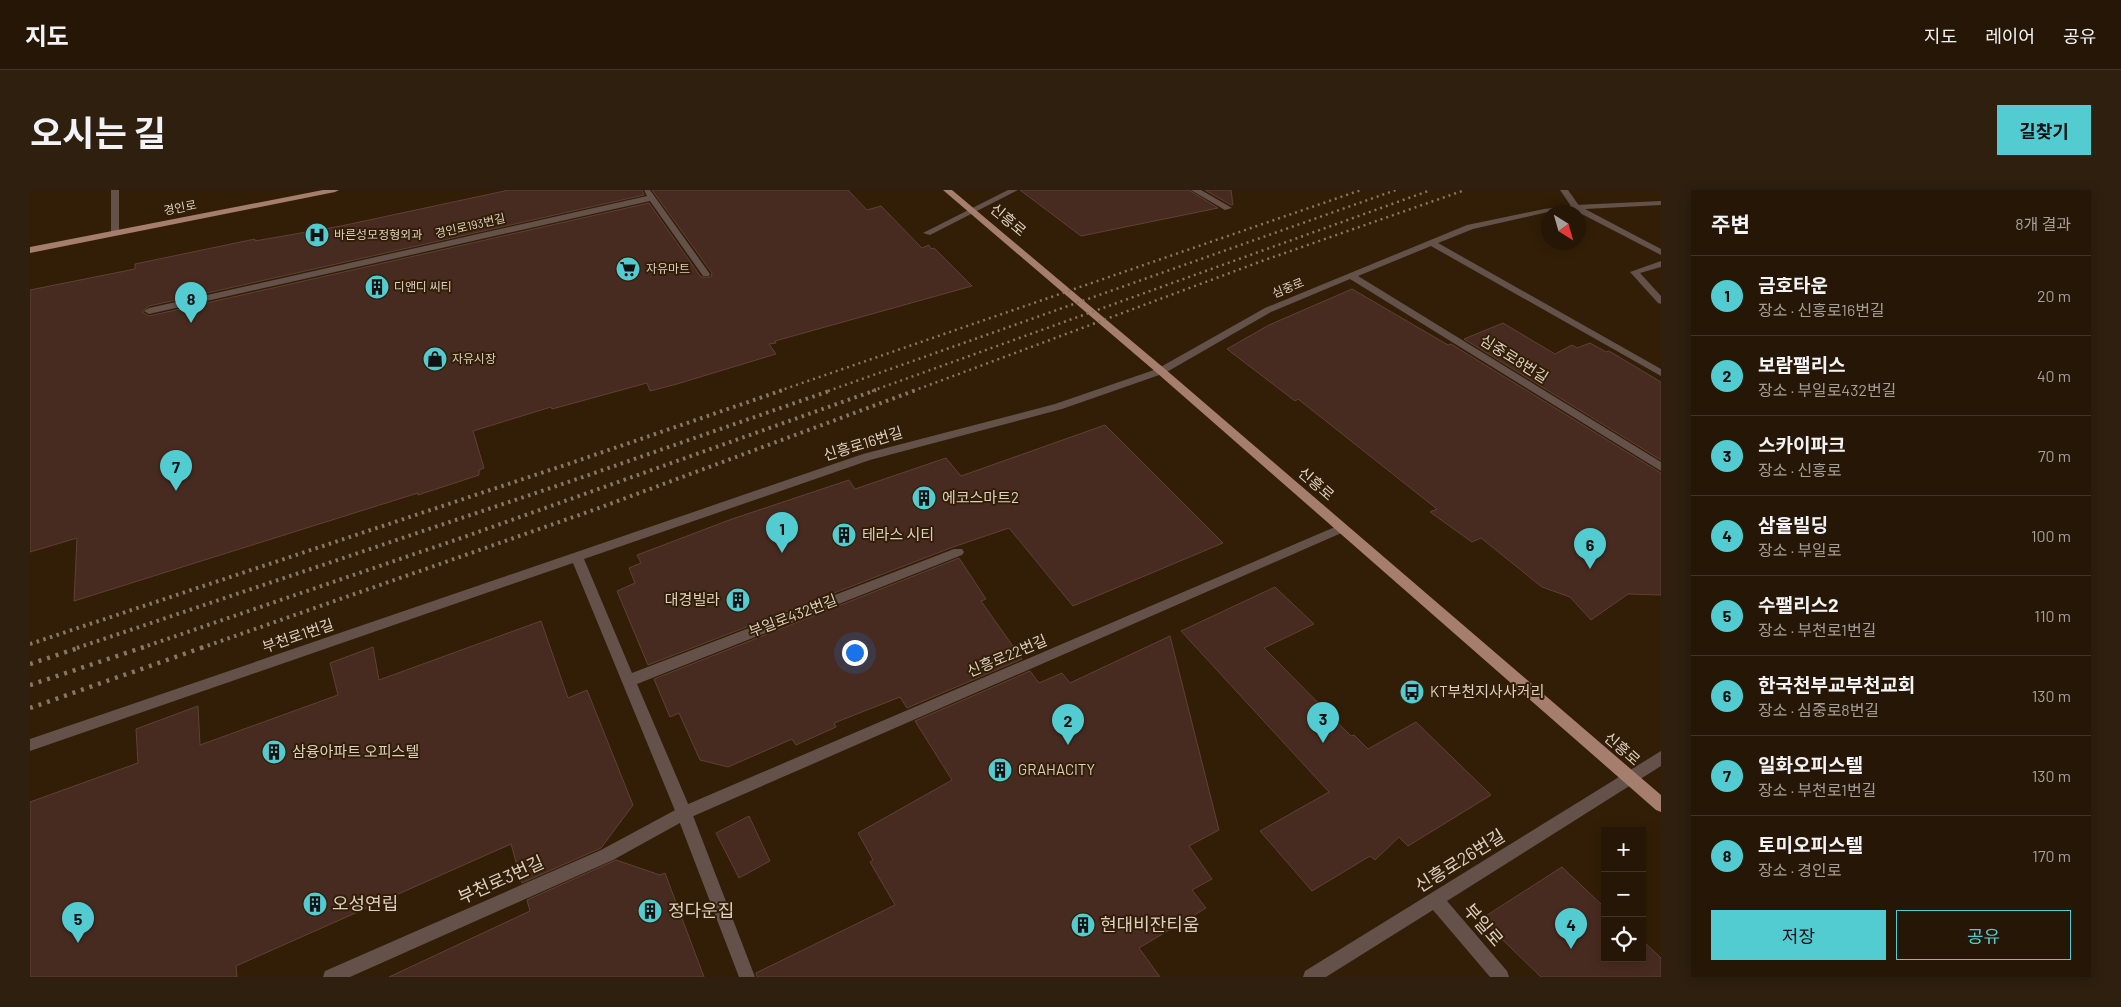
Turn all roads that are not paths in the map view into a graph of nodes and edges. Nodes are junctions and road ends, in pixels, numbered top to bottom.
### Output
1 (115, 190) edge
2 (335, 190) edge
3 (946, 190) edge
4 (1014, 190) edge
5 (1195, 190) edge
6 (1215, 190) edge
7 (1564, 190) edge
8 (649, 194) edge
9 (1204, 195) junction
10 (1661, 203) edge
11 (1574, 205) edge
12 (1586, 207) edge
13 (1228, 208) dead end
14 (1541, 212) edge
15 (1586, 213) edge
16 (115, 233) junction
17 (927, 233) dead end
18 (1431, 244) junction
19 (30, 250) edge
20 (1661, 252) edge
21 (1661, 264) edge
22 (706, 274) dead end
23 (1351, 276) junction
24 (1661, 301) edge
25 (149, 311) dead end
26 (1161, 371) junction
27 (1661, 373) edge
28 (1661, 467) edge
29 (1342, 528) junction
30 (958, 552) dead end
31 (577, 558) junction
32 (628, 681) junction
33 (30, 745) edge
34 (1661, 758) edge
35 (1629, 777) junction
36 (1659, 801) edge
37 (684, 813) junction
38 (1435, 900) junction
39 (331, 977) edge
40 (747, 977) edge
41 (1311, 977) edge
42 (1501, 977) edge

1 - 16 street
2 - 16 main road, 경인로
3 - 26 main road, 신흥로
4 - 17 street
5 - 9 street
6 - 9 street
7 - 11 street
8 - 22 street, 경인로193번길
8 - 25 street, 경인로193번길
9 - 13 street
10 - 12 street, 심중로
14 - 18 street, 심중로
15 - 20 street
16 - 19 main road, 경인로
18 - 23 street, 심중로
18 - 27 street
21 - 24 street
23 - 26 street, 심중로
23 - 28 street, 심중로8번길
26 - 29 main road, 신흥로
26 - 31 street, 신흥로16번길
29 - 35 main road, 신흥로
29 - 37 street, 신흥로22번길
30 - 32 street, 부일로432번길
31 - 32 street
31 - 33 street, 부천로1번길
32 - 37 street
34 - 35 street, 신흥로26번길
35 - 36 main road, 신흥로
35 - 38 street, 신흥로26번길
37 - 39 street, 부천로3번길
37 - 40 street
38 - 41 street, 신흥로26번길
38 - 42 street, 부일로

